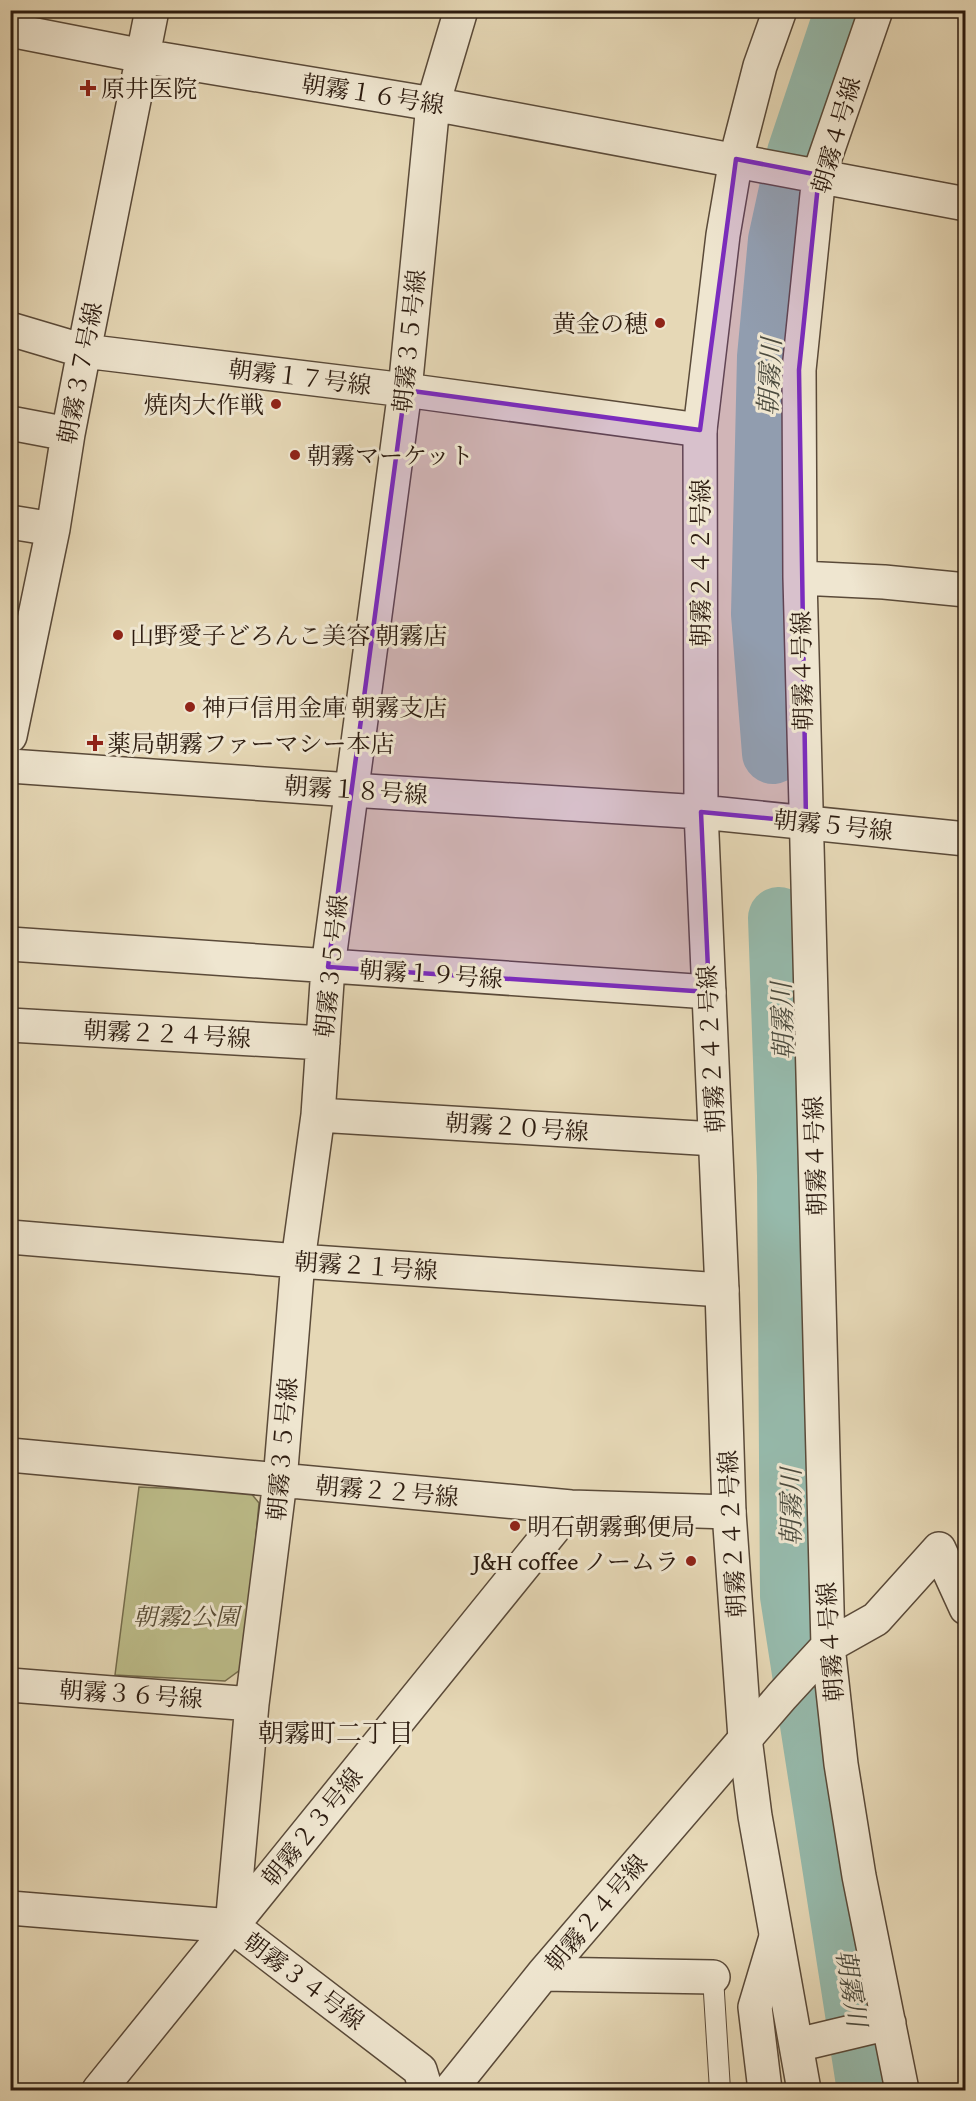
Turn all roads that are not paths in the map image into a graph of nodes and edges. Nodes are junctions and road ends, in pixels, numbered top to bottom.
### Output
1 (152, 10) edge
2 (461, 10) edge
3 (876, 10) edge
4 (774, 12) edge
5 (10, 30) edge
6 (143, 56) junction
7 (434, 104) junction
8 (736, 159) junction
9 (813, 174) junction
10 (966, 204) edge
11 (10, 329) edge
12 (84, 351) junction
13 (405, 390) junction
14 (10, 423) edge
15 (700, 430) junction
16 (68, 434) junction
17 (10, 522) edge
18 (53, 529) junction
19 (800, 578) junction
20 (966, 590) edge
21 (10, 736) edge
22 (10, 766) edge
23 (351, 790) junction
24 (701, 812) junction
25 (806, 822) junction
26 (966, 839) edge
27 (10, 944) edge
28 (328, 967) junction
29 (709, 992) junction
30 (10, 1025) edge
31 (322, 1043) junction
32 (318, 1115) junction
33 (715, 1139) junction
34 (10, 1237) edge
35 (298, 1261) junction
36 (722, 1290) junction
37 (10, 1455) edge
38 (280, 1481) junction
39 (571, 1508) junction
40 (729, 1512) junction
41 (952, 1547) edge
42 (966, 1608) edge
43 (824, 1649) junction
44 (10, 1685) edge
45 (252, 1704) junction
46 (745, 1738) junction
47 (10, 1908) edge
48 (232, 1926) junction
49 (776, 1937) junction
50 (543, 1974) junction
51 (713, 1977) joint
52 (883, 2024) junction
53 (797, 2045) junction
54 (99, 2091) edge
55 (426, 2091) edge
56 (450, 2091) edge
57 (720, 2091) edge
58 (765, 2091) edge
59 (804, 2091) edge
60 (902, 2091) edge

1 - 6 street, 朝霧３７号線
2 - 7 street, 朝霧３５号線
3 - 9 street, 朝霧４号線
4 - 8 street, 朝霧２４２号線
5 - 6 street, 朝霧１６号線
6 - 7 street, 朝霧１６号線
6 - 12 street, 朝霧３７号線
7 - 8 street, 朝霧１６号線
7 - 13 street, 朝霧３５号線
8 - 9 street, 朝霧１６号線
8 - 15 street, 朝霧２４２号線
9 - 10 street, 朝霧１６号線
9 - 19 street, 朝霧４号線
11 - 12 street, 朝霧１７号線
12 - 13 street, 朝霧１７号線
12 - 16 street, 朝霧３７号線
13 - 15 street, 朝霧１７号線
13 - 23 street, 朝霧３５号線
14 - 16 street
15 - 24 street, 朝霧２４２号線
16 - 18 street, 朝霧３７号線
17 - 18 street
18 - 21 street, 朝霧３７号線
19 - 20 street
19 - 25 street, 朝霧４号線
22 - 23 street, 朝霧１８号線
23 - 24 street, 朝霧１８号線
23 - 28 street, 朝霧３５号線
24 - 25 street, 朝霧５号線
24 - 29 street, 朝霧２４２号線
25 - 26 street, 朝霧５号線
25 - 43 street, 朝霧４号線
27 - 28 street, 朝霧１９号線
28 - 29 street, 朝霧１９号線
28 - 31 street, 朝霧３５号線
29 - 33 street, 朝霧２４２号線
30 - 31 street, 朝霧２２４号線
31 - 32 street, 朝霧３５号線
32 - 33 street, 朝霧２０号線
32 - 35 street, 朝霧３５号線
33 - 36 street, 朝霧２４２号線
34 - 35 street, 朝霧２１号線
35 - 36 street, 朝霧２１号線
35 - 38 street, 朝霧３５号線
36 - 40 street, 朝霧２４２号線
37 - 38 street, 朝霧２２号線
38 - 39 street, 朝霧２２号線
38 - 45 street, 朝霧３５号線
39 - 40 street, 朝霧２２号線
39 - 48 street, 朝霧２３号線
40 - 46 street, 朝霧２４２号線
41 - 42 street
41 - 43 street, 朝霧２４号線
43 - 46 street, 朝霧２４号線
43 - 52 street, 朝霧４号線
44 - 45 street, 朝霧３６号線
45 - 48 street, 朝霧３５号線
46 - 49 street, 朝霧２４２号線
46 - 50 street, 朝霧２４号線
47 - 48 street, 朝霧３４号線
48 - 54 street, 朝霧２３号線
48 - 55 street, 朝霧３４号線
49 - 53 street, 朝霧２４２号線
49 - 58 street
50 - 51 street
50 - 56 street, 朝霧２４号線
51 - 57 lane
52 - 53 street
52 - 60 street, 朝霧４号線
53 - 59 street, 朝霧２４２号線

